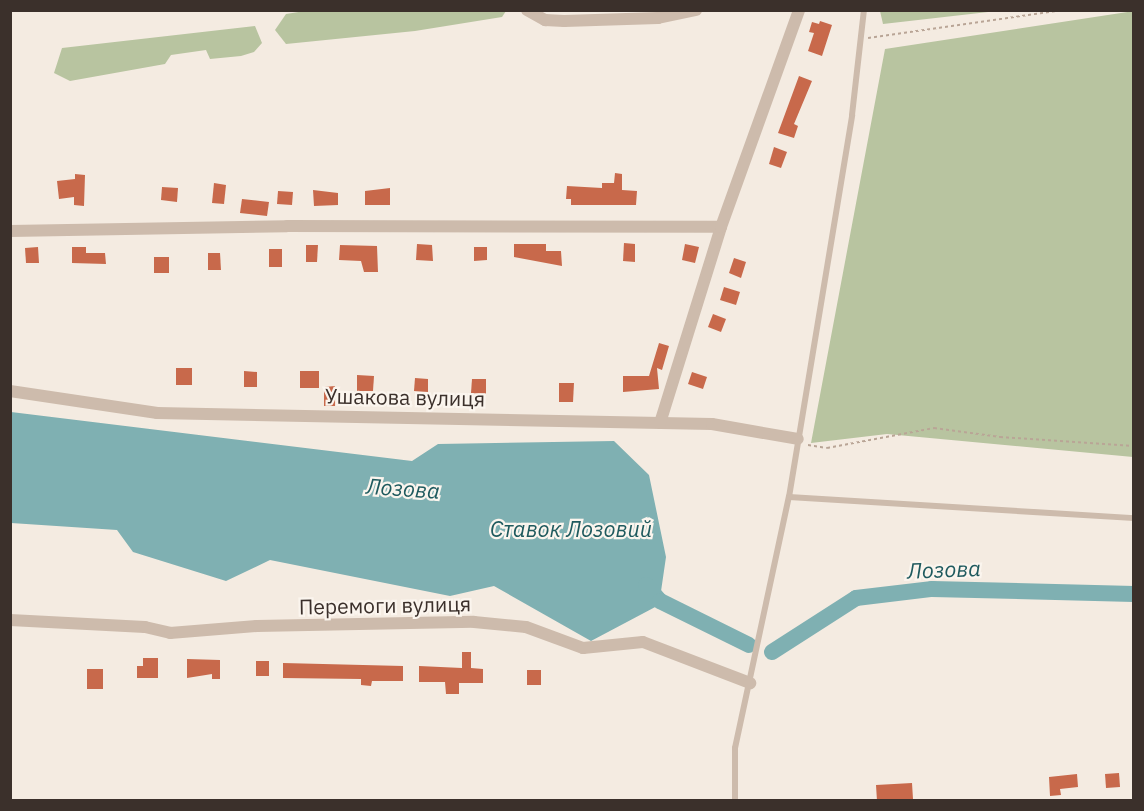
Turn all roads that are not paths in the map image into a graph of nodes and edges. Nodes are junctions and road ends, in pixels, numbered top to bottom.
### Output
1 (527, 10) edge
2 (696, 10) edge
3 (864, 10) edge
4 (795, 11) edge
5 (722, 226) junction
6 (10, 231) edge
7 (10, 391) edge
8 (660, 423) junction
9 (798, 442) junction
10 (789, 497) junction
11 (1134, 518) edge
12 (10, 620) edge
13 (750, 683) junction
14 (735, 801) edge

1 - 2 street
3 - 9 lane
4 - 5 street
5 - 6 street
5 - 8 street
7 - 8 street, Ушакова вулиця
8 - 9 street, Ушакова вулиця
9 - 10 lane
10 - 11 lane
10 - 13 lane
12 - 13 street, Перемоги вулиця
13 - 14 lane

